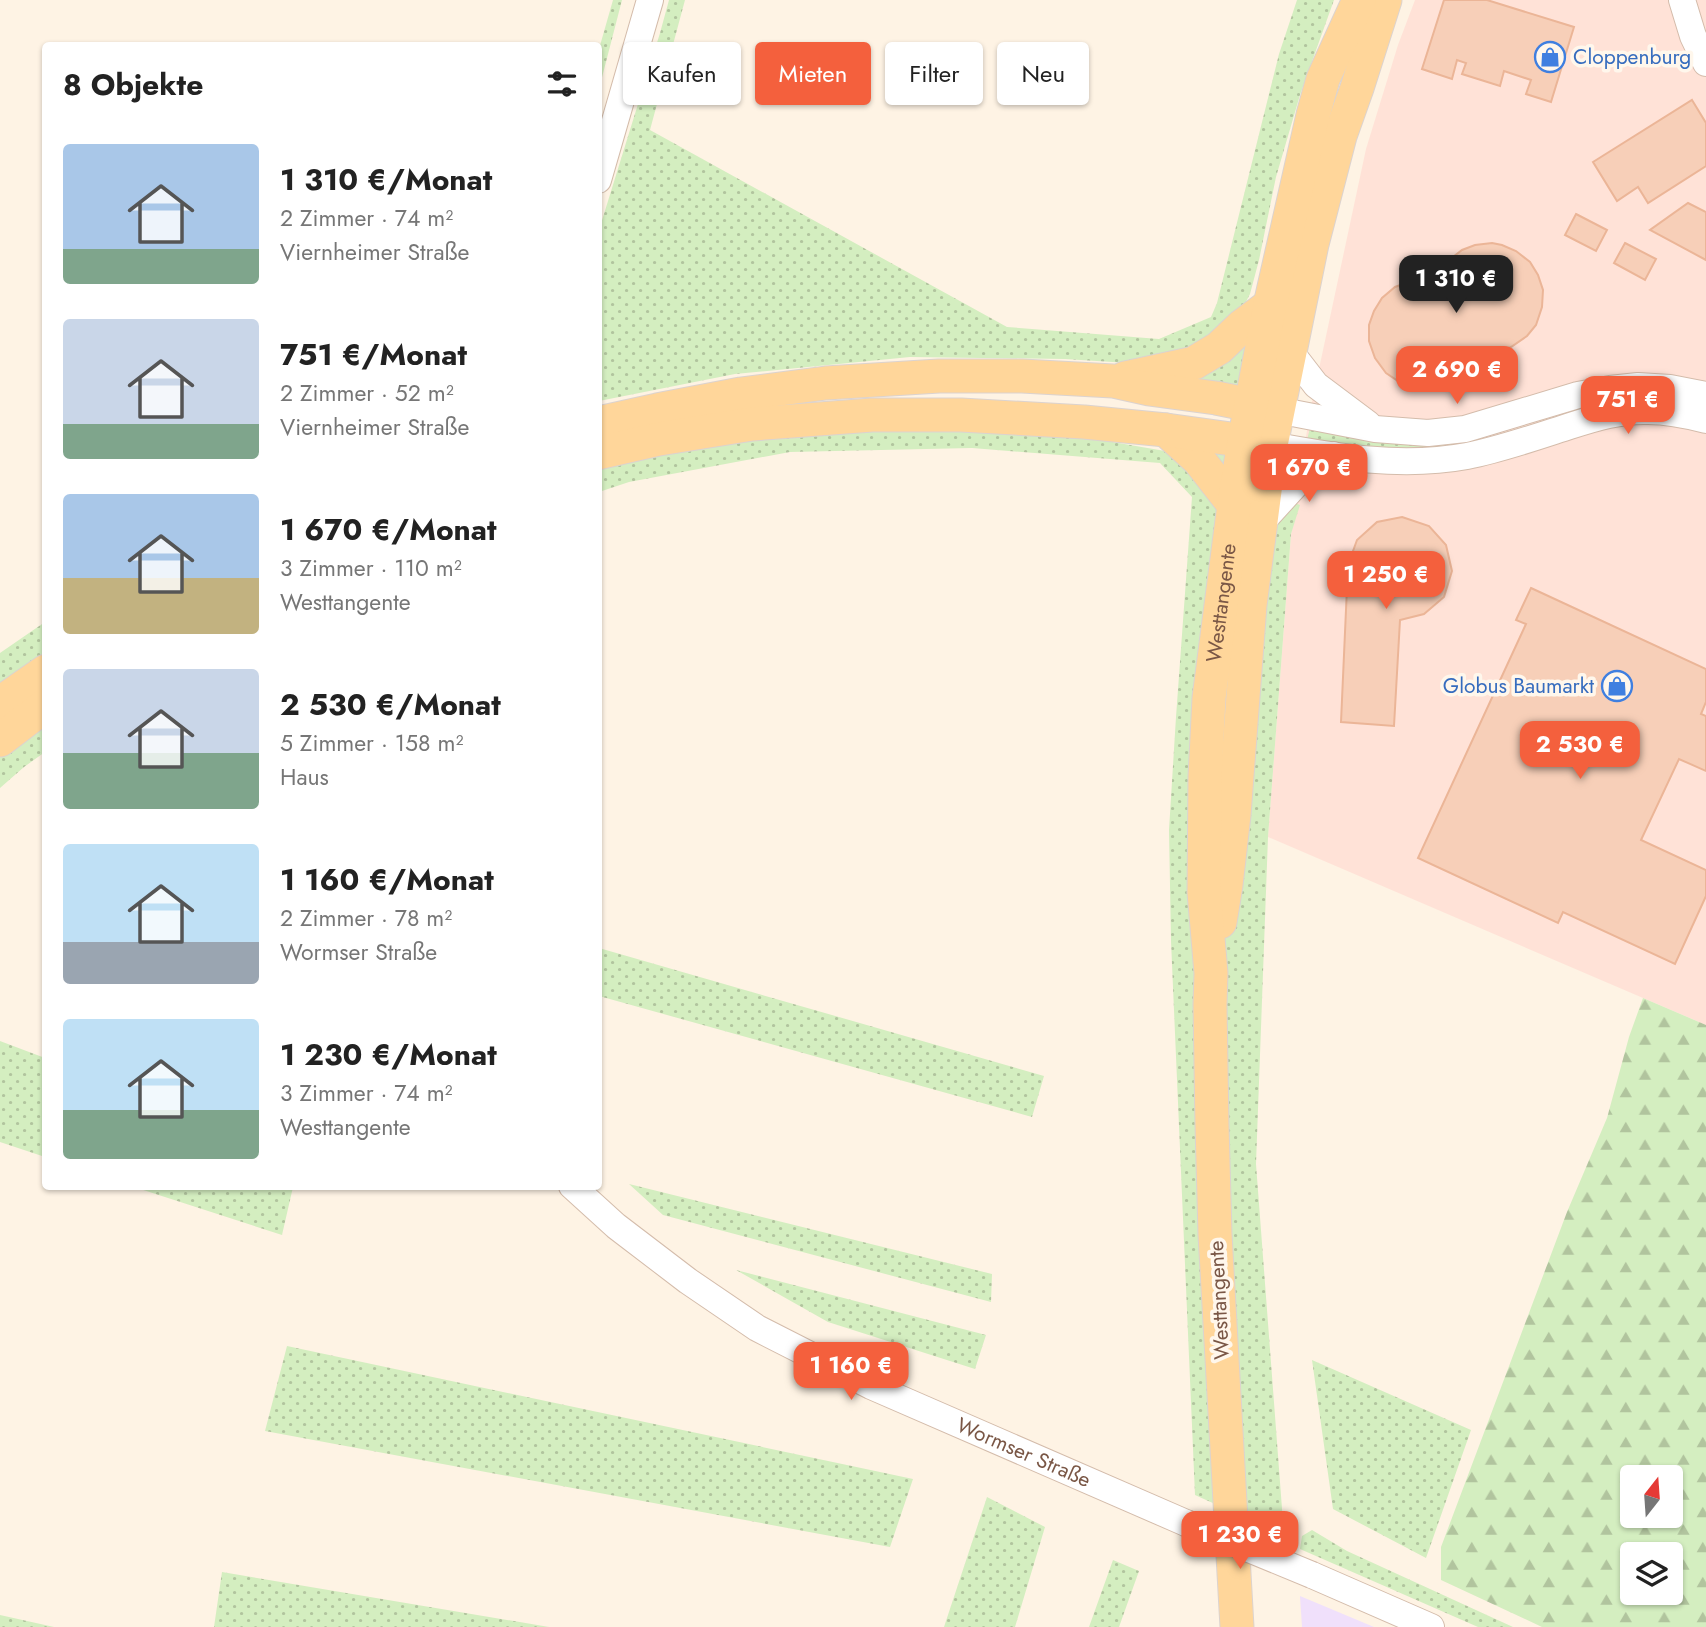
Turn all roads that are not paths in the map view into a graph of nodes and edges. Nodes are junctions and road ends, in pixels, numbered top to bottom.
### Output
1 (649, 0) edge
2 (1359, 0) edge
3 (1385, 0) edge
4 (1682, 0) edge
5 (1706, 63) edge
6 (602, 166) edge
7 (1270, 305) junction
8 (1289, 350) junction
9 (1113, 381) junction
10 (1706, 395) edge
11 (1264, 407) junction
12 (1706, 420) edge
13 (602, 422) edge
14 (1376, 429) junction
15 (1166, 430) junction
16 (1257, 443) junction
17 (602, 452) edge
18 (1334, 455) junction
19 (1234, 505) junction
20 (1260, 524) junction
21 (42, 674) edge
22 (0, 703) edge
23 (42, 708) edge
24 (0, 740) edge
25 (1211, 973) junction
26 (576, 1190) edge
27 (1237, 1627) edge
28 (1431, 1627) edge

1 - 6 street
2 - 7 main road, Westtangente
3 - 8 main road, Westtangente
4 - 5 street
7 - 9 main road
7 - 11 main road, Westtangente
8 - 11 main road, Westtangente
8 - 14 street
9 - 11 main road
9 - 13 main road
10 - 14 street
11 - 14 street
11 - 16 main road, Westtangente
12 - 18 street
15 - 16 main road
15 - 17 main road
15 - 19 main road
16 - 18 street
16 - 19 main road, Westtangente
16 - 20 main road, Westtangente
18 - 20 street
19 - 25 main road, Westtangente
20 - 25 main road, Westtangente
21 - 22 main road
23 - 24 main road
25 - 27 main road, Westtangente
26 - 28 street, Wormser Straße, bridge

